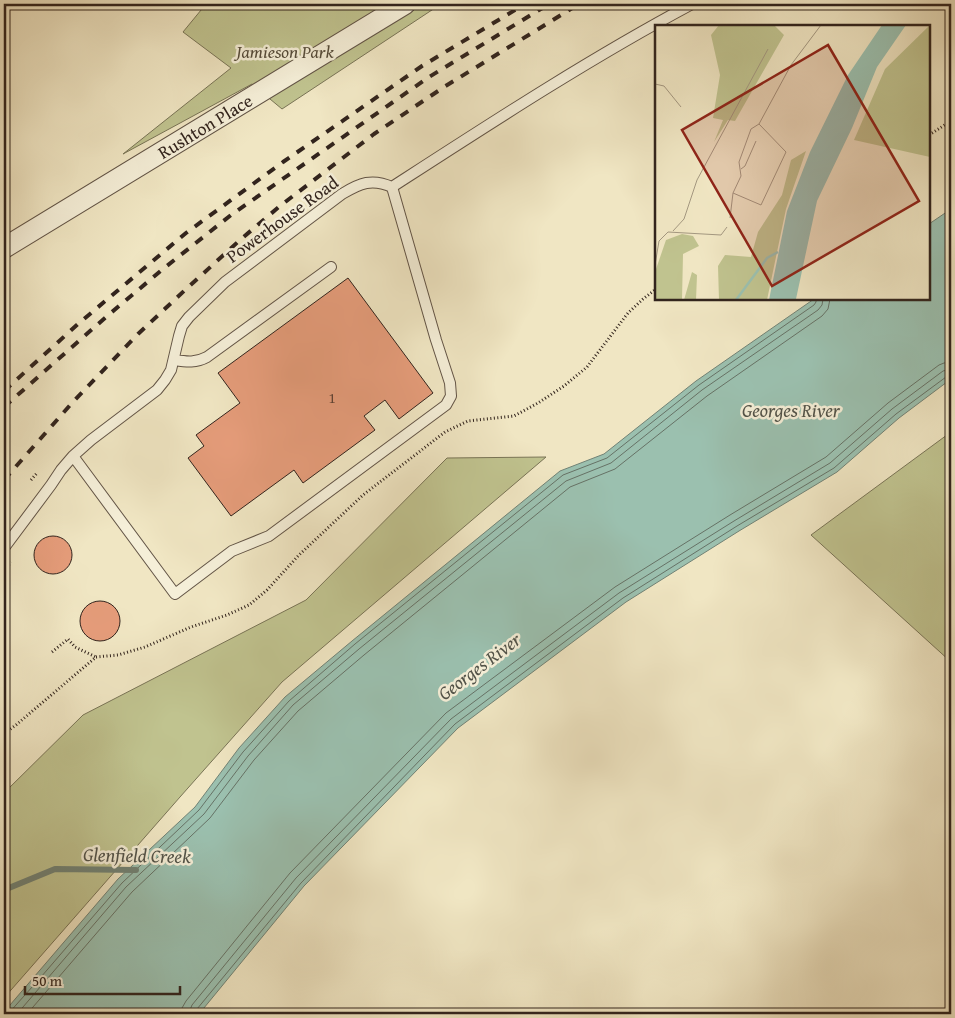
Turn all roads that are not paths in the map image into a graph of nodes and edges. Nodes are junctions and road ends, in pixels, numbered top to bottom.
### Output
1 (405, 4) edge
2 (692, 4) edge
3 (392, 187) junction
4 (4, 248) edge
5 (331, 267) dead end
6 (175, 360) junction
7 (73, 456) junction
8 (4, 548) edge

1 - 4 street, Rushton Place
2 - 3 lane
3 - 6 lane, Powerhouse Road
3 - 7 lane
5 - 6 lane
6 - 7 lane, Powerhouse Road
7 - 8 lane, Powerhouse Road

